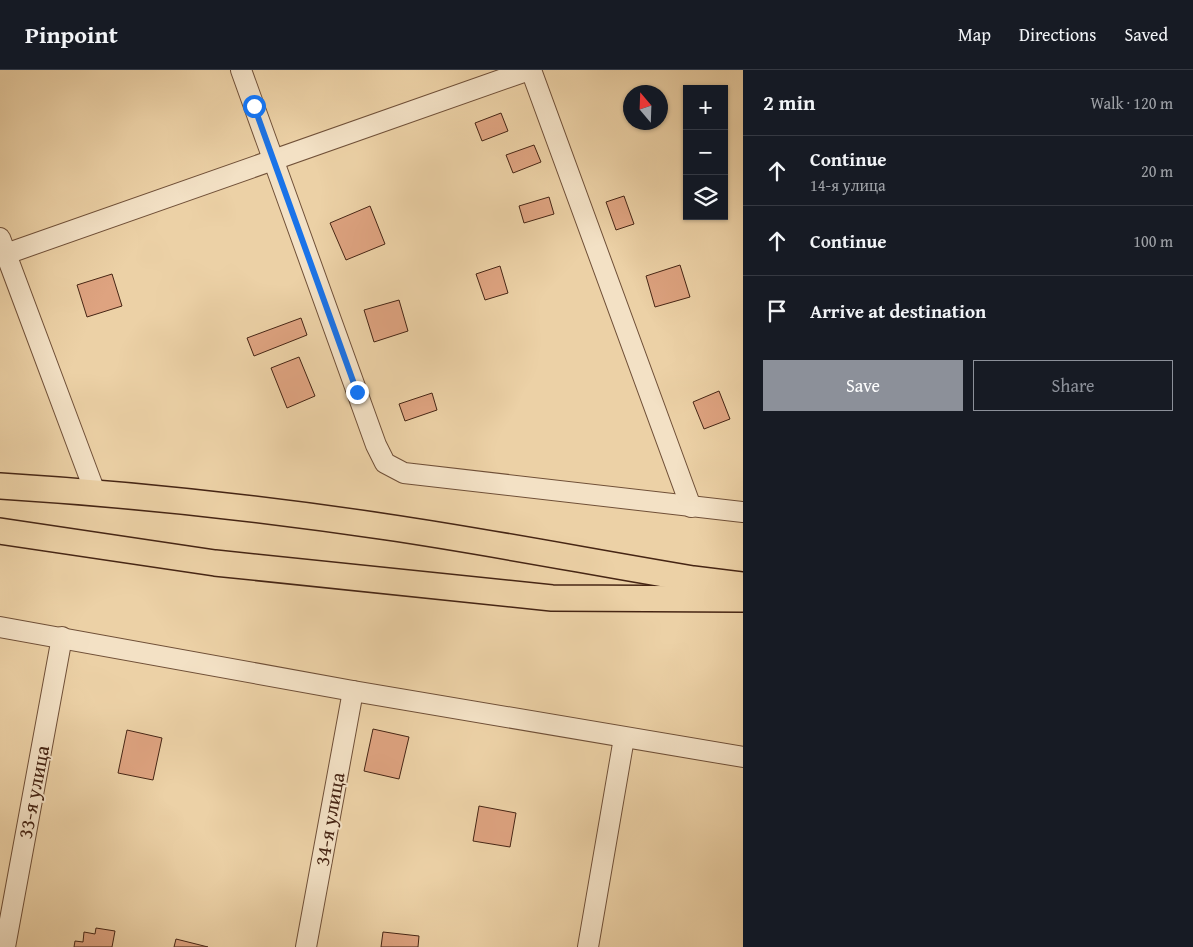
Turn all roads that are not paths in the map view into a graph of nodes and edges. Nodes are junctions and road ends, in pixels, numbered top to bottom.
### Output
1 (241, 70) edge
2 (530, 70) edge
3 (274, 161) junction
4 (3, 246) edge
5 (0, 486) edge
6 (95, 492) junction
7 (691, 507) junction
8 (743, 512) edge
9 (0, 531) edge
10 (743, 585) edge
11 (743, 599) edge
12 (0, 627) edge
13 (62, 637) junction
14 (353, 691) junction
15 (624, 738) junction
16 (743, 757) edge
17 (4, 947) edge
18 (306, 947) edge
19 (588, 947) edge

1 - 3 street
2 - 3 street
2 - 7 street
3 - 4 street
3 - 7 street
4 - 6 street
5 - 6 main road
6 - 10 main road
7 - 8 street
9 - 11 main road
12 - 13 street
13 - 14 street
13 - 17 street, 33-я улица
14 - 15 street
14 - 18 street, 34-я улица
15 - 16 street
15 - 19 street

